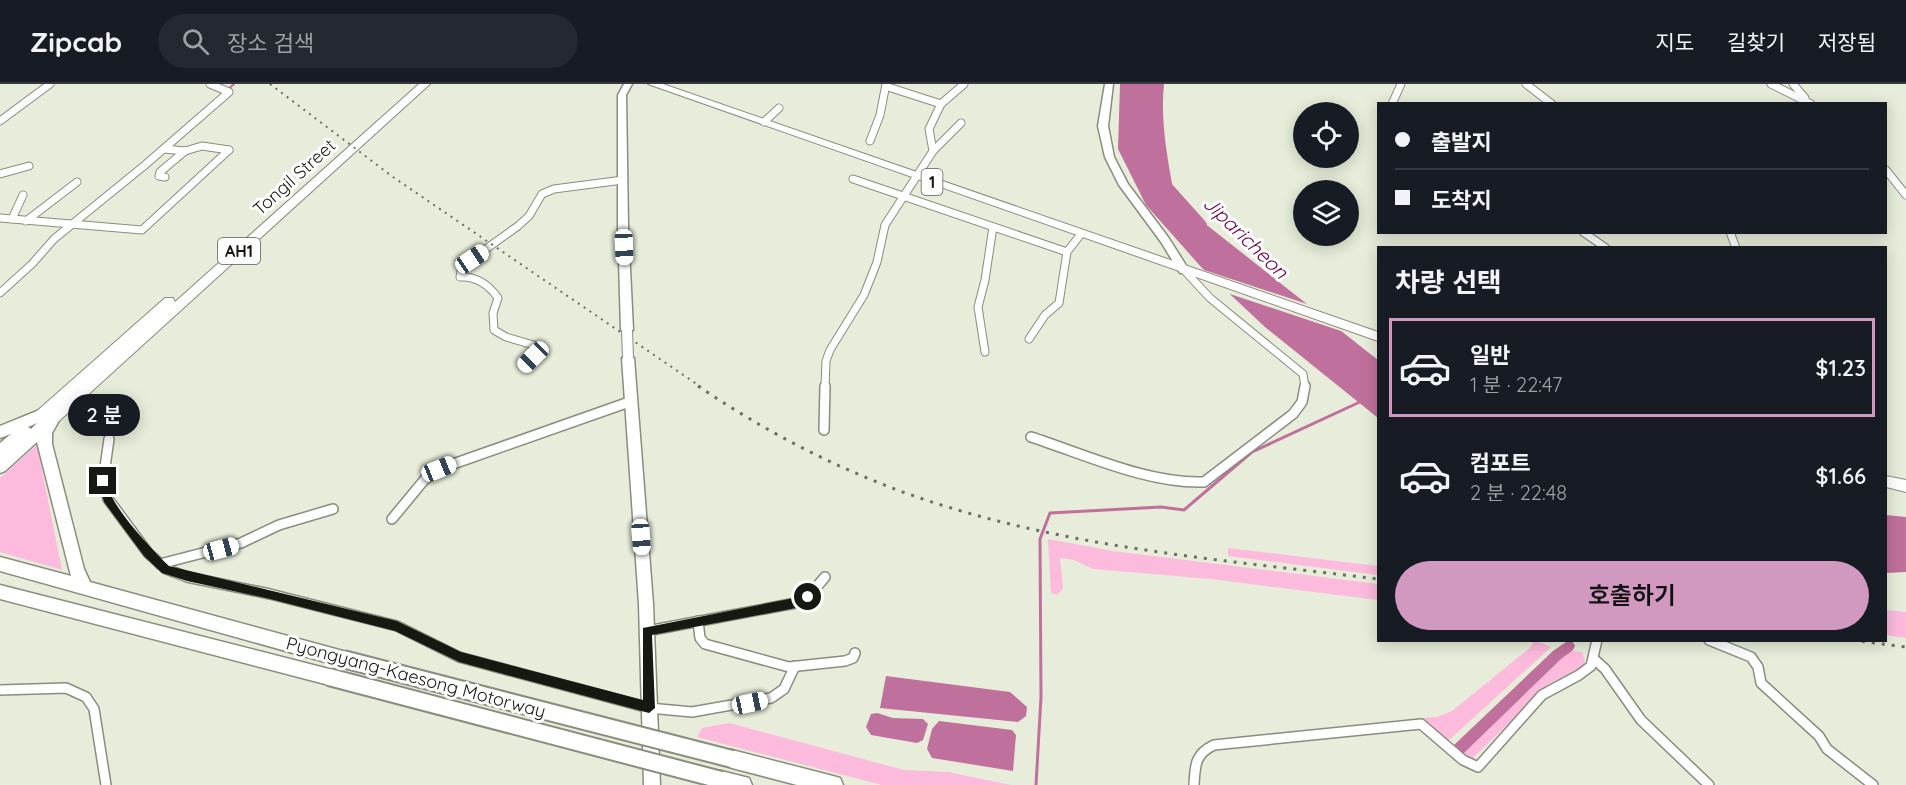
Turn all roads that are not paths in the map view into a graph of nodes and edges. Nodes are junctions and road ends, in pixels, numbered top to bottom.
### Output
1 (50, 84) edge
2 (210, 84) edge
3 (412, 84) edge
4 (425, 84) edge
5 (628, 84) edge
6 (653, 84) edge
7 (964, 84) edge
8 (1109, 84) edge
9 (1401, 84) edge
10 (1526, 84) edge
11 (1771, 84) edge
12 (1793, 84) edge
13 (887, 85) edge
14 (226, 90) joint
15 (1393, 102) edge
16 (1549, 102) edge
17 (1809, 102) edge
18 (941, 104) junction
19 (779, 108) dead end
20 (0, 121) edge
21 (764, 123) junction
22 (961, 123) dead end
23 (870, 141) dead end
24 (164, 149) junction
25 (185, 151) junction
26 (933, 151) junction
27 (29, 166) dead end
28 (1887, 171) edge
29 (0, 174) edge
30 (917, 176) junction
31 (165, 177) dead end
32 (853, 179) dead end
33 (623, 180) junction
34 (77, 182) dead end
35 (22, 195) dead end
36 (1906, 195) edge
37 (902, 196) junction
38 (0, 218) edge
39 (12, 219) junction
40 (26, 221) junction
41 (69, 223) junction
42 (993, 227) junction
43 (1081, 234) junction
44 (1586, 234) edge
45 (1603, 246) edge
46 (1067, 252) junction
47 (1184, 270) junction
48 (0, 293) edge
49 (1377, 337) edge
50 (1029, 339) dead end
51 (985, 352) dead end
52 (524, 367) dead end
53 (632, 401) junction
54 (48, 416) junction
55 (824, 430) dead end
56 (0, 432) edge
57 (1031, 437) dead end
58 (109, 439) dead end
59 (0, 452) edge
60 (0, 466) edge
61 (1887, 482) edge
62 (1906, 486) edge
63 (333, 509) dead end
64 (392, 519) dead end
65 (0, 564) edge
66 (160, 564) junction
67 (825, 577) dead end
68 (84, 586) junction
69 (0, 592) edge
70 (698, 621) junction
71 (647, 631) junction
72 (1597, 642) edge
73 (1715, 642) edge
74 (855, 653) dead end
75 (1594, 659) junction
76 (795, 666) junction
77 (0, 690) edge
78 (649, 708) junction
79 (106, 785) edge
80 (652, 785) edge
81 (742, 785) edge
82 (833, 785) edge
83 (1194, 785) edge
84 (1709, 785) edge
85 (1873, 785) edge

1 - 20 street
2 - 14 street
3 - 54 main road, Tongil Street / AH1
4 - 54 main road, Tongil Street / AH1
5 - 33 main road
6 - 21 main road, 1
7 - 18 street
8 - 47 main road
9 - 15 street
10 - 16 street
11 - 17 street
12 - 17 street
13 - 18 street
13 - 23 street
14 - 24 street
18 - 26 street
19 - 21 street
21 - 30 main road, 1
22 - 26 street
24 - 25 street
24 - 41 street
25 - 31 street
25 - 41 street
26 - 30 street
27 - 29 street
28 - 36 street
30 - 37 street
30 - 43 main road, 1
32 - 37 street
33 - 52 street
33 - 53 main road, bridge
34 - 40 street
35 - 39 street
37 - 42 street
37 - 55 street
38 - 39 street
39 - 40 street
40 - 41 street
41 - 48 street
42 - 46 street
42 - 51 street
43 - 46 street
43 - 47 main road, 1
44 - 45 street
46 - 50 street
47 - 49 main road, 1
47 - 57 street
53 - 64 street
53 - 71 main road
54 - 56 highway, AH1
54 - 59 highway
54 - 60 highway, AH1
54 - 68 highway
58 - 66 street
61 - 62 main road
63 - 66 street
65 - 68 highway, Pyongyang-Kaesong Motorway
66 - 78 street
67 - 70 street
68 - 82 highway, Pyongyang-Kaesong Motorway, bridge
69 - 81 highway, Pyongyang-Kaesong Motorway, bridge
70 - 71 street
70 - 76 street
71 - 78 main road
72 - 75 street
73 - 85 street
74 - 76 street
75 - 83 street
75 - 84 street
76 - 78 street
77 - 79 street
78 - 80 main road

